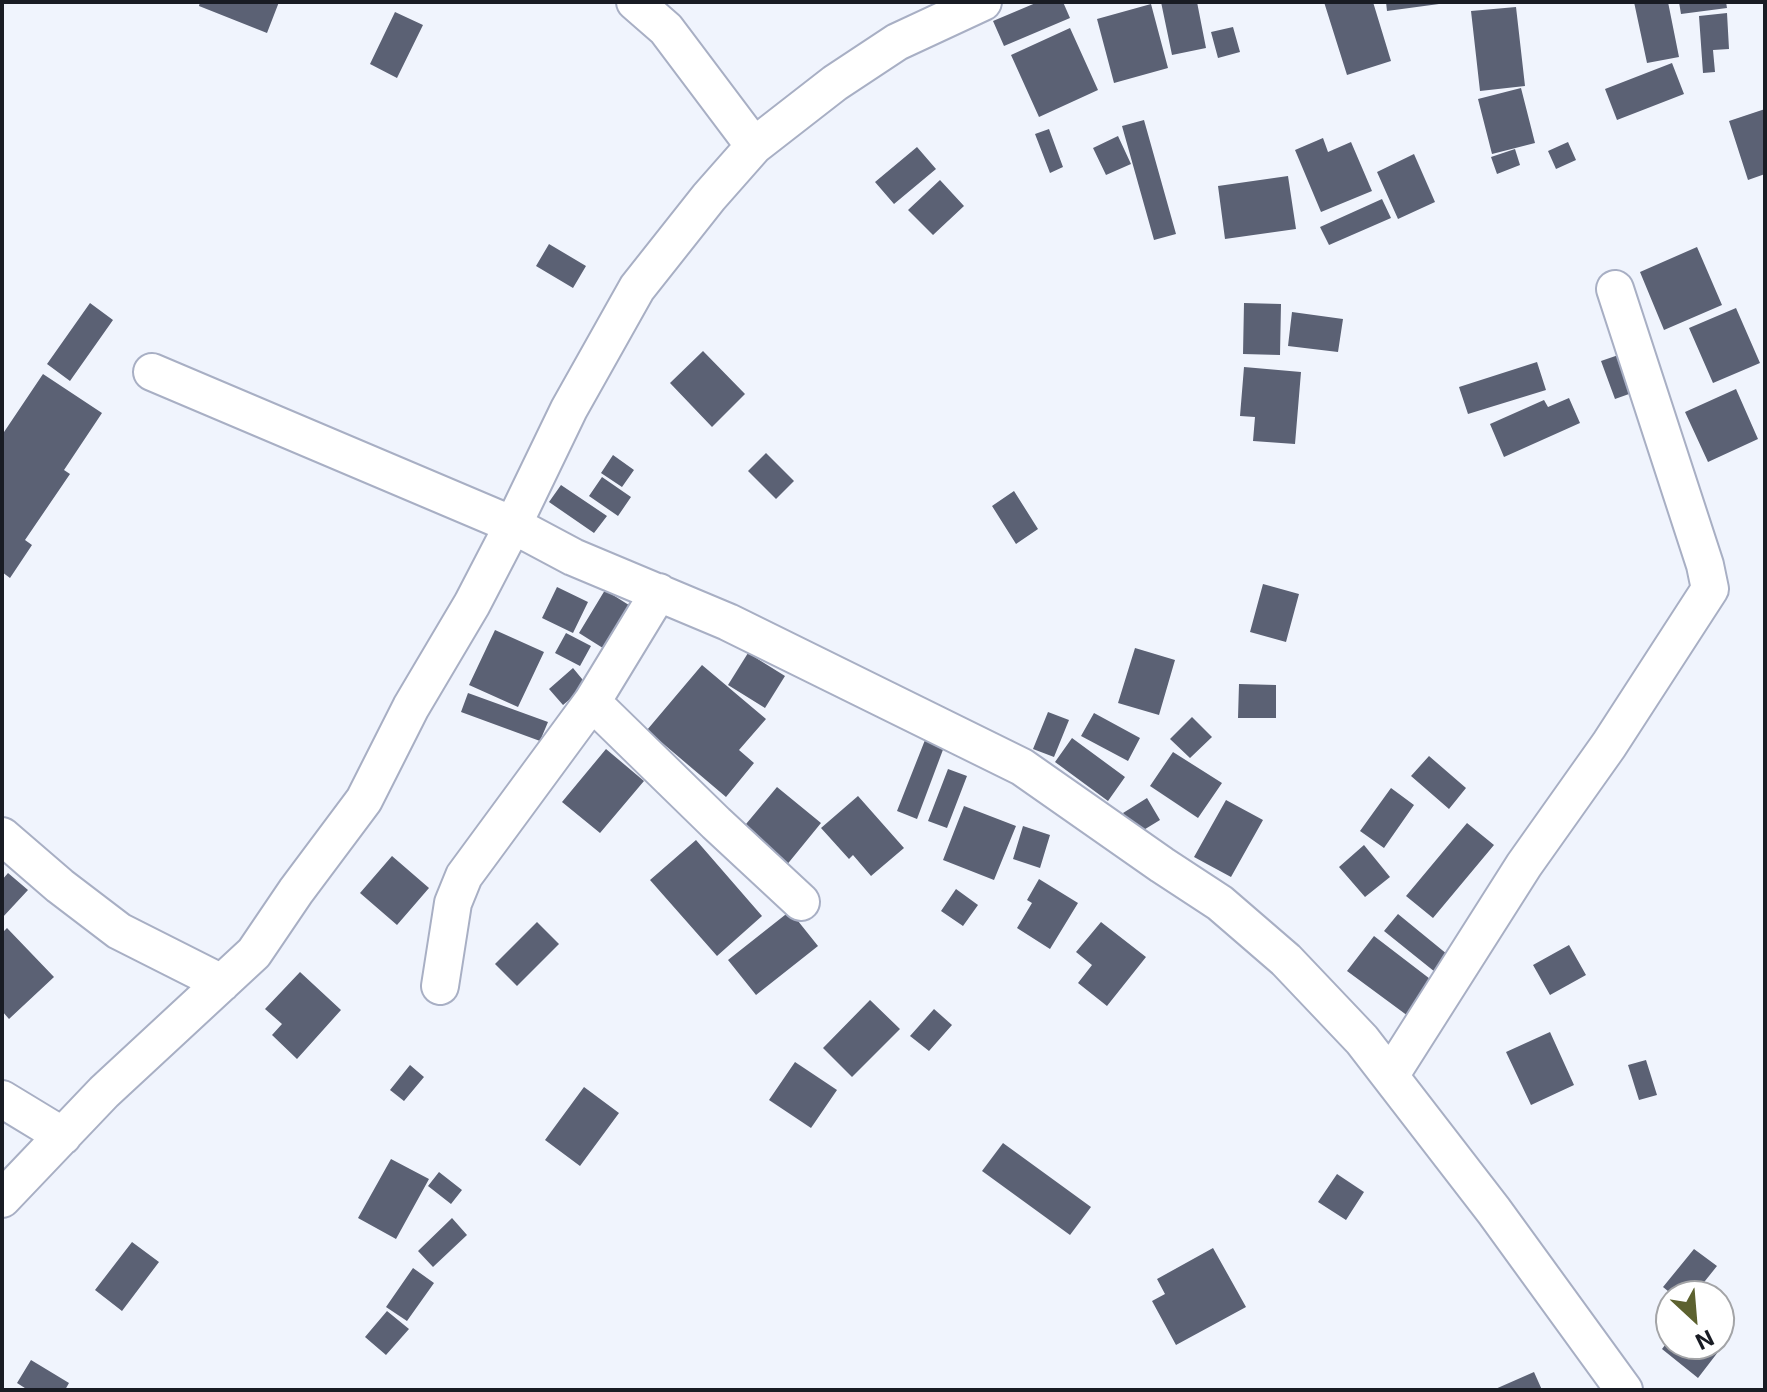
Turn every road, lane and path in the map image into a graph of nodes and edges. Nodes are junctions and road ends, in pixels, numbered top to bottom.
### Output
1 (635, 2) edge
2 (983, 2) edge
3 (754, 146) junction
4 (1615, 289) dead end
5 (152, 372) dead end
6 (513, 525) junction
7 (659, 592) junction
8 (592, 702) junction
9 (2, 836) edge
10 (801, 902) dead end
11 (222, 983) junction
12 (440, 986) dead end
13 (1390, 1076) junction
14 (2, 1099) edge
15 (63, 1136) junction
16 (2, 1199) edge
17 (1624, 1390) edge

1 - 3 street
2 - 3 street
3 - 6 street
4 - 13 street
5 - 6 street
6 - 7 street
6 - 11 street
7 - 8 street
7 - 13 street
8 - 10 street
8 - 12 street
9 - 11 street
11 - 15 street
13 - 17 street
14 - 15 street
15 - 16 street

